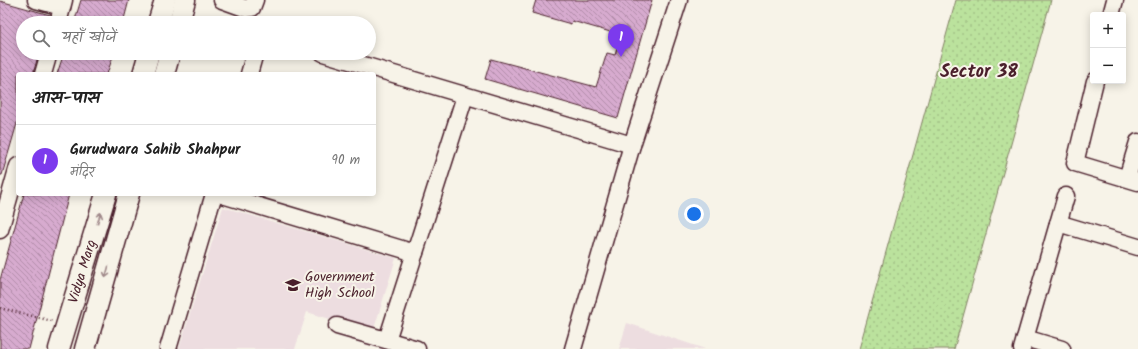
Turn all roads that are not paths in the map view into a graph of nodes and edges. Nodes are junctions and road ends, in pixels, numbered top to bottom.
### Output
1 (36, 0) edge
2 (166, 0) edge
3 (185, 0) edge
4 (222, 0) edge
5 (255, 0) edge
6 (679, 0) edge
7 (1115, 0) edge
8 (63, 4) edge
9 (1112, 12) edge
10 (60, 16) edge
11 (160, 16) edge
12 (181, 16) edge
13 (47, 60) edge
14 (147, 60) edge
15 (168, 60) edge
16 (253, 60) edge
17 (346, 60) edge
18 (44, 72) edge
19 (144, 72) edge
20 (165, 72) edge
21 (250, 72) edge
22 (1094, 84) edge
23 (466, 96) junction
24 (1138, 142) edge
25 (632, 145) junction
26 (16, 173) edge
27 (1132, 180) edge
28 (105, 196) edge
29 (128, 196) edge
30 (213, 196) edge
31 (226, 196) edge
32 (1066, 196) dead end
33 (1058, 223) junction
34 (0, 230) edge
35 (1138, 247) edge
36 (415, 253) junction
37 (337, 326) dead end
38 (387, 340) junction
39 (1024, 344) edge
40 (59, 349) edge
41 (85, 349) edge
42 (168, 349) edge
43 (416, 349) edge
44 (573, 349) edge
45 (1062, 349) edge

1 - 8 street
2 - 11 main road
3 - 12 main road
4 - 5 street
6 - 25 street
7 - 9 street
8 - 10 street
13 - 18 street
14 - 19 main road
15 - 20 main road
16 - 21 street
17 - 23 street
22 - 27 street
23 - 25 street
23 - 36 street
24 - 27 street
25 - 44 street
26 - 34 street
40 -> 28 main road, Vidya Marg
29 -> 41 main road, Vidya Marg
30 - 42 street
31 - 36 street
32 - 33 street
33 - 35 street
33 - 39 street
36 - 38 street
37 - 38 street
38 - 43 street
39 - 45 street

